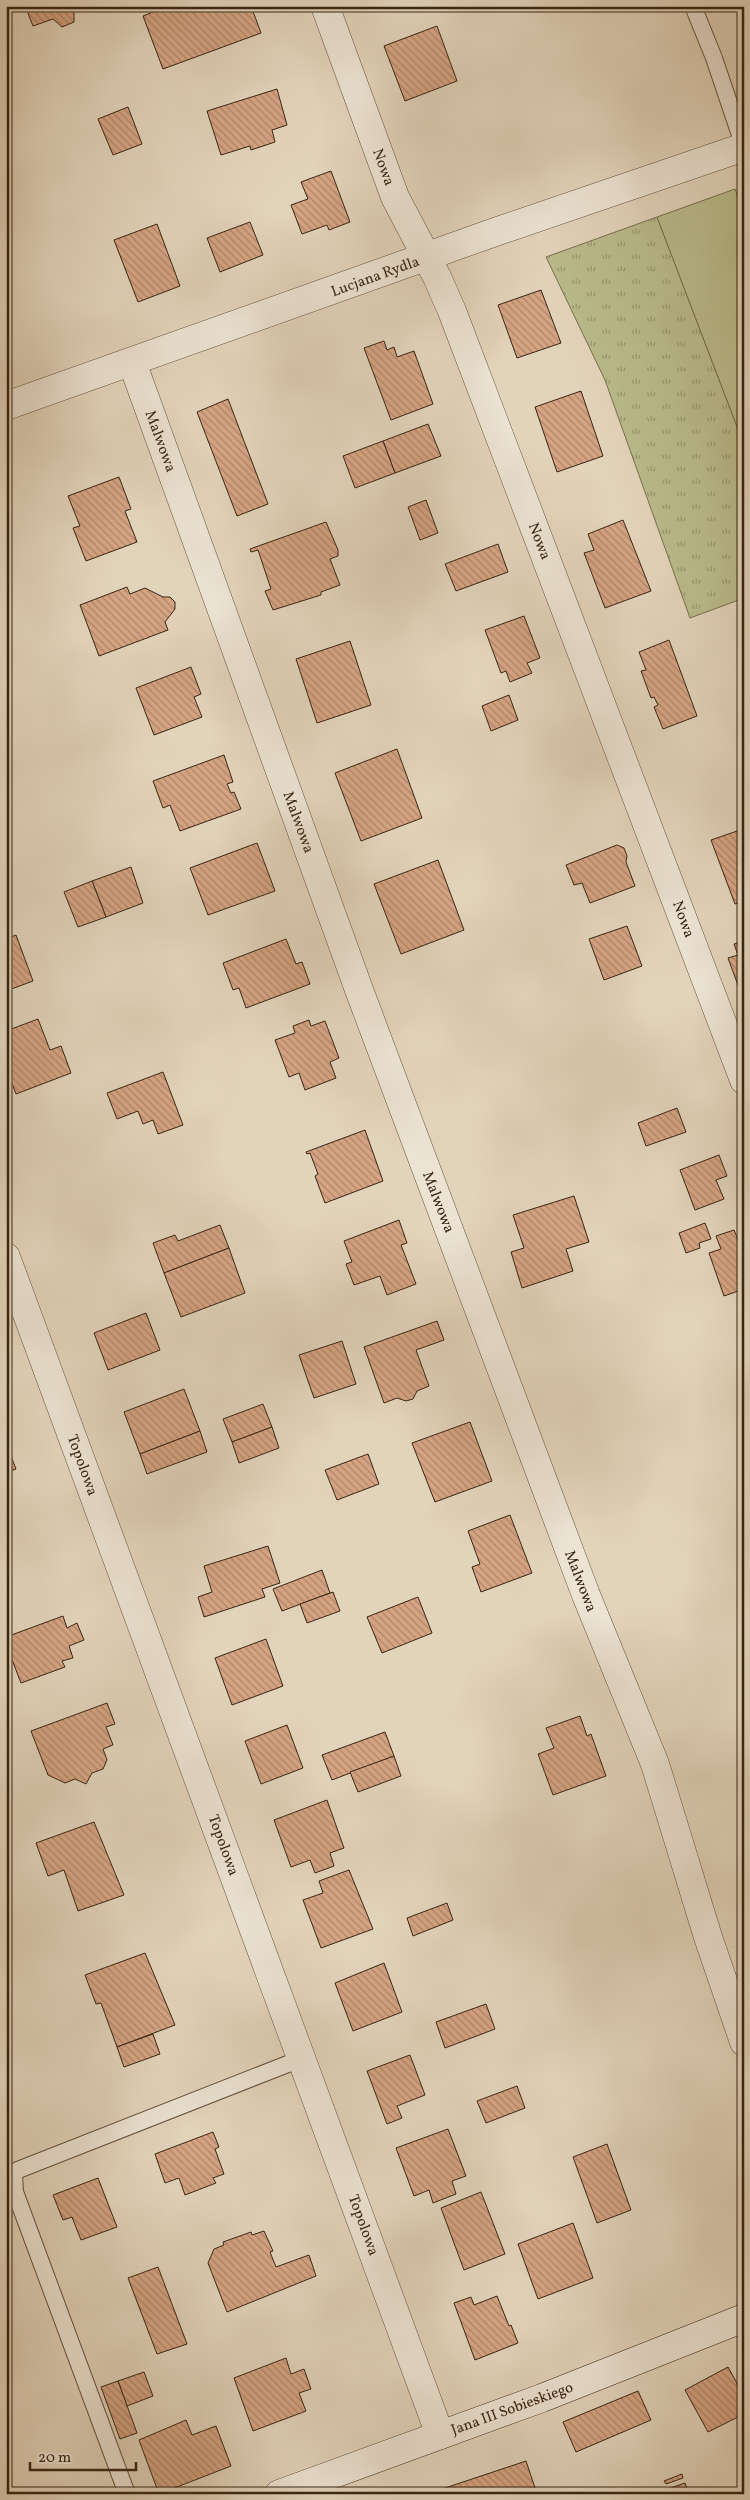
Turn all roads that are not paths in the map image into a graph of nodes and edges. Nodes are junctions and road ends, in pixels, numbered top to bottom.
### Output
1 (325, 6) edge
2 (693, 6) edge
3 (744, 147) edge
4 (426, 257) junction
5 (132, 362) junction
6 (6, 406) edge
7 (744, 1080) edge
8 (6, 1257) edge
9 (744, 2042) edge
10 (303, 2058) junction
11 (744, 2318) edge
12 (440, 2435) junction
13 (128, 2494) edge
14 (279, 2494) edge

1 - 4 street, Nowa
2 - 3 lane
3 - 4 street, Lucjana Rydla
4 - 5 street, Lucjana Rydla
4 - 7 street, Nowa
5 - 6 street, Lucjana Rydla
5 - 9 street, Malwowa
8 - 10 street, Topolowa
10 - 12 street, Topolowa
10 - 13 lane
11 - 12 street, Jana III Sobieskiego
12 - 14 street, Jana III Sobieskiego

